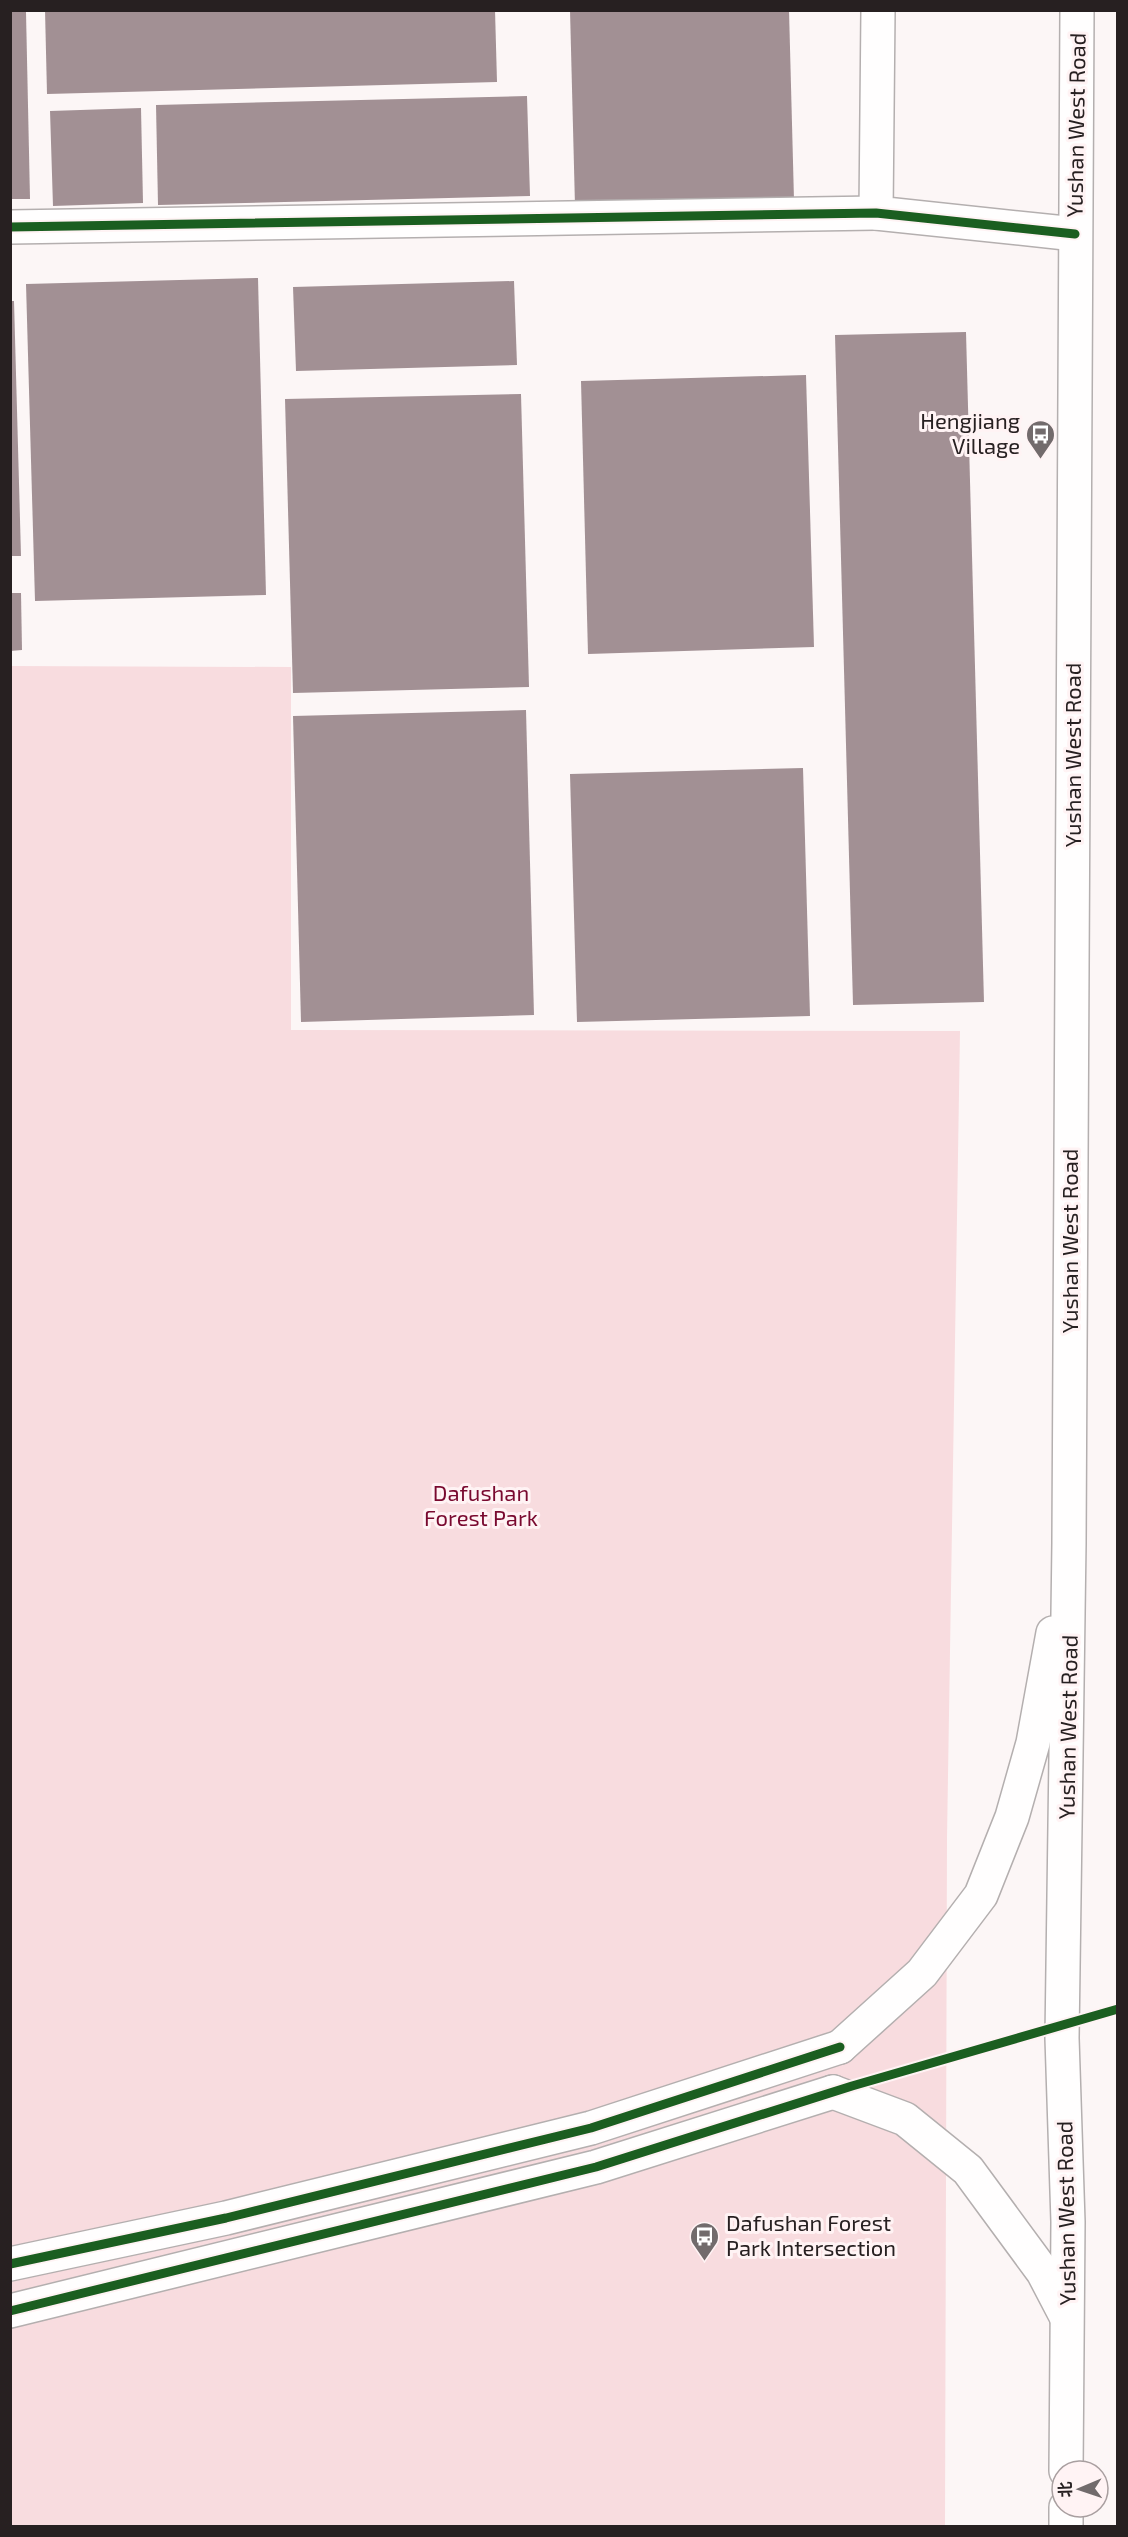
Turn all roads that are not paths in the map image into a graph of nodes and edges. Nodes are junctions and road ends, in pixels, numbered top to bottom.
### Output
1 (878, 10) edge
2 (1077, 10) edge
3 (876, 213) junction
4 (10, 227) edge
5 (1075, 234) junction
6 (1069, 1543) junction
7 (10, 2264) edge
8 (10, 2311) edge
9 (1067, 2317) junction
10 (1066, 2459) edge

1 - 3 main road
2 - 5 main road, Yushan West Road
3 - 4 main road
3 - 5 main road
5 - 6 main road, Yushan West Road
6 - 7 main road
6 - 9 main road, Yushan West Road
8 - 9 main road
9 - 10 main road, Yushan West Road

